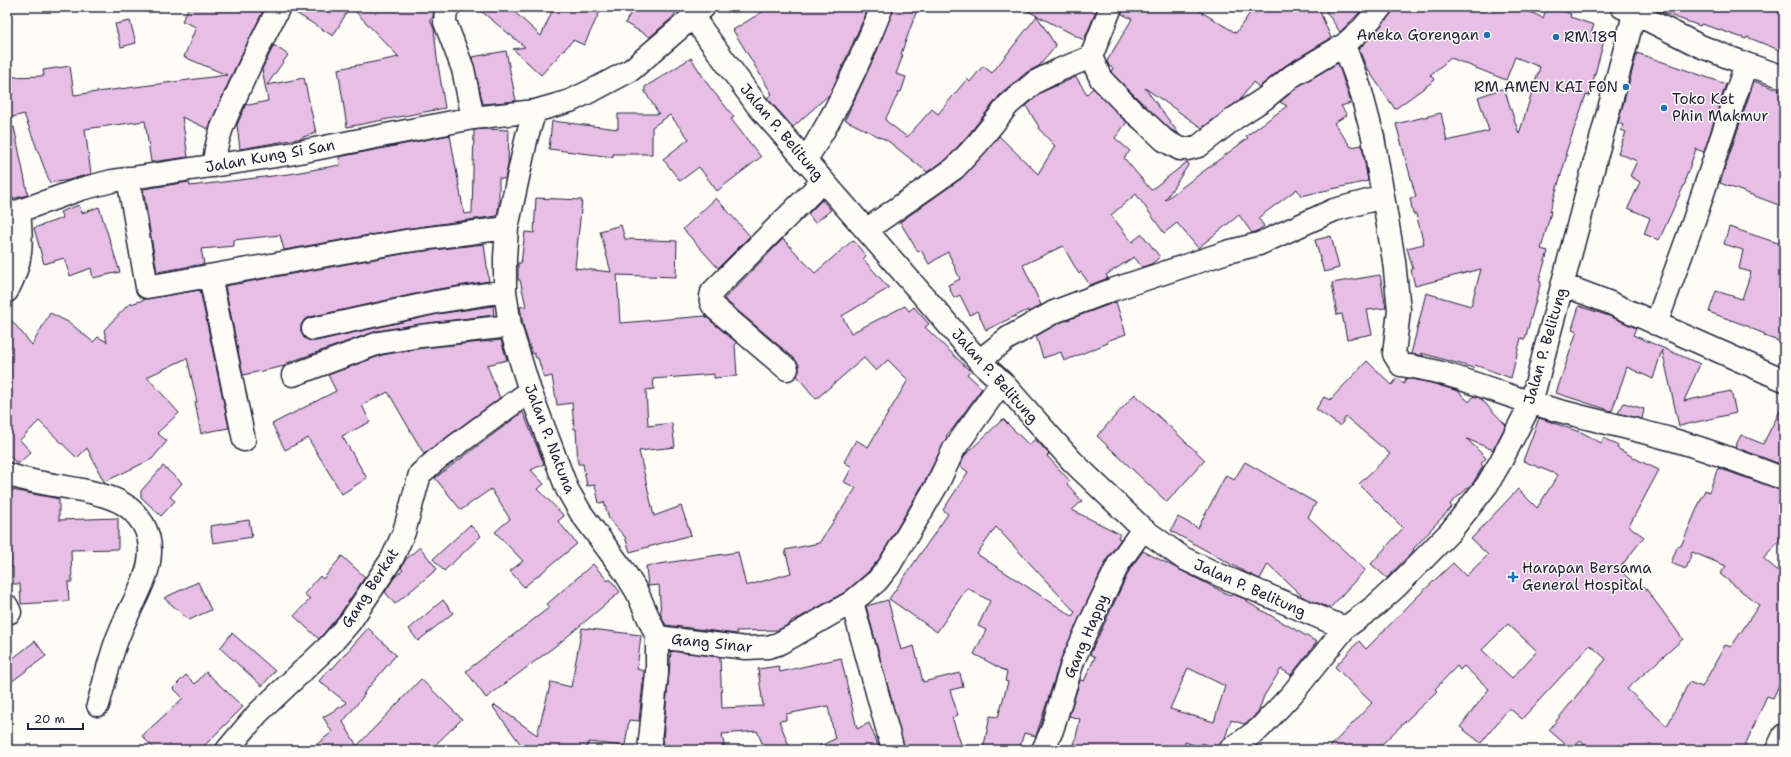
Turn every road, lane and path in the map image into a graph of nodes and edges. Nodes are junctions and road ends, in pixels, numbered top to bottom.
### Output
1 (279, 7) edge
2 (449, 7) edge
3 (882, 7) edge
4 (1111, 7) edge
5 (1381, 7) edge
6 (1630, 9) edge
7 (698, 12) edge
8 (1344, 45) junction
9 (1091, 57) junction
10 (1746, 64) junction
11 (1784, 77) edge
12 (535, 111) junction
13 (473, 118) junction
14 (810, 152) junction
15 (214, 166) junction
16 (128, 178) junction
17 (823, 181) junction
18 (1383, 197) junction
19 (13, 212) edge
20 (507, 228) junction
21 (866, 230) junction
22 (210, 276) junction
23 (1562, 285) junction
24 (7, 291) edge
25 (505, 291) junction
26 (1656, 324) junction
27 (510, 326) junction
28 (313, 329) dead end
29 (986, 355) junction
30 (786, 369) dead end
31 (293, 375) dead end
32 (1784, 380) edge
33 (1002, 382) junction
34 (530, 391) junction
35 (1531, 403) junction
36 (244, 440) dead end
37 (7, 474) edge
38 (1784, 479) edge
39 (1143, 529) junction
40 (852, 602) junction
41 (1345, 628) junction
42 (657, 637) junction
43 (98, 705) dead end
44 (1784, 735) edge
45 (227, 750) edge
46 (649, 750) edge
47 (893, 750) edge
48 (1043, 750) edge
49 (1230, 750) edge
50 (1777, 750) edge

1 - 15 street
2 - 13 street
3 - 14 street
4 - 9 street
5 - 8 street
6 - 10 street
6 - 23 street, Jalan P. Belitung
7 - 12 street, Jalan Kung Si San
7 - 14 street, Jalan P. Belitung
8 - 9 street
8 - 18 street
9 - 21 street
10 - 11 street
10 - 26 street
12 - 13 street, Jalan Kung Si San
12 - 20 street, Jalan P. Natuna
13 - 15 street, Jalan Kung Si San
14 - 17 street, Jalan P. Belitung
15 - 16 street, Jalan Kung Si San
16 - 19 street, Jalan Kung Si San
16 - 22 street
17 - 21 street, Jalan P. Belitung
17 - 30 street
18 - 29 street
18 - 35 street
19 - 24 street
20 - 22 street
20 - 25 street, Jalan P. Natuna
21 - 29 street, Jalan P. Belitung
22 - 36 street
23 - 26 street
23 - 35 street, Jalan P. Belitung
25 - 27 street, Jalan P. Natuna
25 - 28 street
26 - 32 street
27 - 31 street
27 - 34 street, Jalan P. Natuna
29 - 33 street, Jalan P. Belitung
33 - 39 street, Jalan P. Belitung
33 - 40 street, Gang Sinar
34 - 42 street, Jalan P. Natuna
34 - 45 street, Gang Berkat
35 - 38 street
35 - 41 street, Jalan P. Belitung
37 - 43 street
39 - 41 street, Jalan P. Belitung
39 - 48 street, Gang Happy
40 - 42 street, Gang Sinar
40 - 47 street
41 - 49 street
42 - 46 street, Jalan P. Natuna
44 - 50 street

